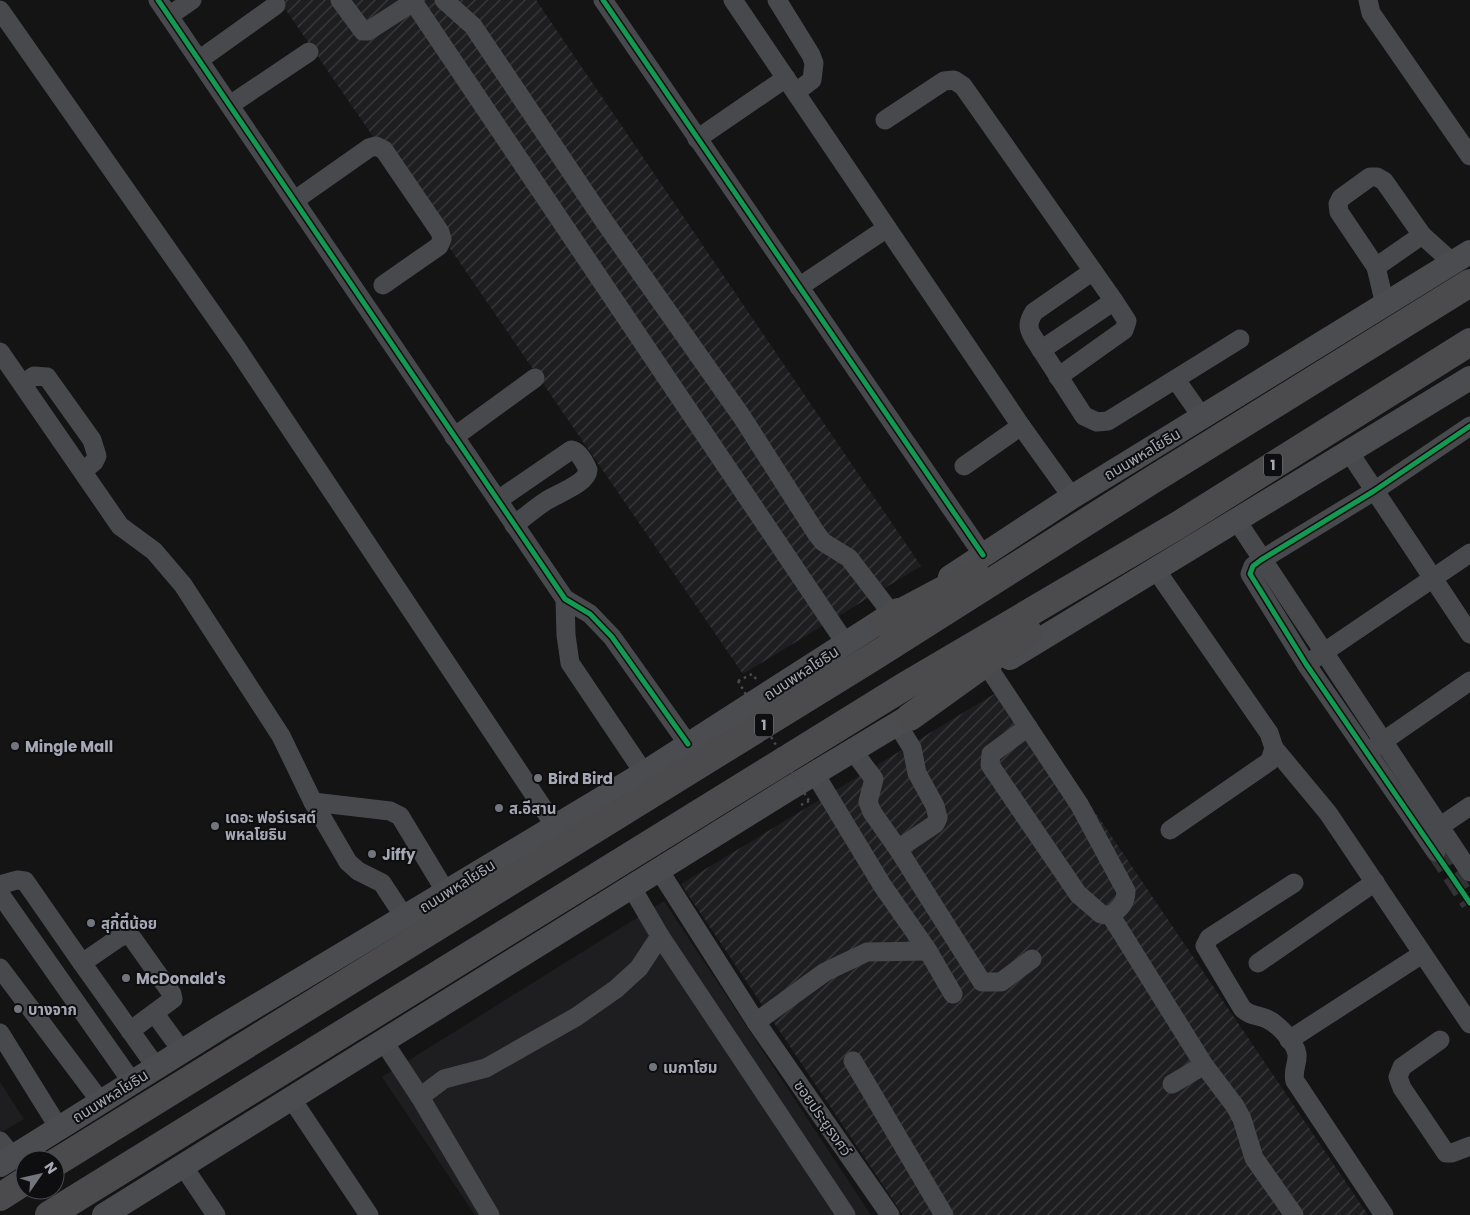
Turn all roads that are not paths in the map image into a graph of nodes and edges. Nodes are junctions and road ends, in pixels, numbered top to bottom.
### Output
1 (158, 0) edge
2 (192, 0) edge
3 (340, 0) edge
4 (444, 0) edge
5 (603, 0) edge
6 (733, 0) edge
7 (777, 0) edge
8 (1368, 0) edge
9 (413, 1) edge
10 (276, 5) dead end
11 (0, 10) edge
12 (169, 16) junction
13 (309, 52) dead end
14 (199, 60) junction
15 (791, 85) junction
16 (230, 105) junction
17 (885, 120) dead end
18 (697, 139) junction
19 (1470, 156) edge
20 (295, 200) junction
21 (887, 228) junction
22 (1422, 235) junction
23 (1464, 266) edge
24 (1376, 267) junction
25 (1093, 271) junction
26 (383, 285) dead end
27 (799, 287) junction
28 (1114, 301) junction
29 (1385, 305) junction
30 (1240, 339) dead end
31 (1470, 342) edge
32 (1042, 350) junction
33 (0, 352) edge
34 (1058, 377) junction
35 (535, 378) dead end
36 (1176, 380) junction
37 (1469, 382) edge
38 (23, 384) junction
39 (1202, 417) junction
40 (1021, 426) junction
41 (1470, 426) edge
42 (454, 437) junction
43 (1349, 452) junction
44 (964, 466) dead end
45 (83, 471) junction
46 (1149, 482) junction
47 (1374, 491) junction
48 (1072, 497) junction
49 (498, 500) junction
50 (1237, 521) junction
51 (1180, 524) junction
52 (514, 525) junction
53 (1470, 553) edge
54 (983, 555) junction
55 (1261, 560) junction
56 (1156, 570) junction
57 (1433, 580) junction
58 (565, 599) junction
59 (887, 618) junction
60 (1470, 634) edge
61 (846, 644) junction
62 (1323, 652) junction
63 (1306, 664) junction
64 (990, 670) junction
65 (1470, 681) edge
66 (903, 720) junction
67 (1028, 727) junction
68 (688, 744) junction
69 (1375, 747) junction
70 (1274, 748) junction
71 (853, 751) junction
72 (644, 772) junction
73 (815, 774) junction
74 (314, 802) junction
75 (1470, 806) edge
76 (555, 826) junction
77 (1170, 830) dead end
78 (1432, 831) junction
79 (898, 849) junction
80 (1436, 852) tunnel mouth
81 (659, 870) junction
82 (1470, 872) edge
83 (1375, 882) junction
84 (1294, 883) dead end
85 (0, 885) edge
86 (632, 888) junction
87 (446, 892) junction
88 (0, 894) edge
89 (1111, 916) junction
90 (405, 918) junction
91 (660, 936) junction
92 (67, 941) junction
93 (928, 951) junction
94 (1422, 954) junction
95 (44, 956) junction
96 (1032, 959) dead end
97 (82, 963) junction
98 (1258, 963) dead end
99 (0, 968) edge
100 (953, 994) dead end
101 (155, 1014) junction
102 (756, 1022) junction
103 (1470, 1024) edge
104 (130, 1031) junction
105 (0, 1032) edge
106 (1289, 1040) junction
107 (1440, 1040) dead end
108 (384, 1042) junction
109 (182, 1051) junction
110 (853, 1061) dead end
111 (1204, 1065) junction
112 (156, 1067) junction
113 (132, 1082) junction
114 (1172, 1084) dead end
115 (420, 1097) junction
116 (291, 1098) junction
117 (101, 1102) junction
118 (60, 1128) junction
119 (1470, 1146) edge
120 (4, 1154) edge
121 (65, 1157) edge
122 (183, 1166) junction
123 (15, 1187) edge
124 (0, 1197) edge
125 (49, 1215) edge
126 (104, 1215) edge
127 (216, 1215) edge
128 (369, 1215) edge
129 (490, 1215) edge
130 (846, 1215) edge
131 (890, 1215) edge
132 (944, 1215) edge
133 (1294, 1215) edge
134 (1384, 1215) edge

1 - 12 street
2 - 12 street
3 - 9 street
4 - 59 street
5 - 18 street
6 - 15 street
7 - 15 street
8 - 19 street
9 - 61 street
10 - 14 street
11 - 76 street
12 - 14 street
13 - 16 street
14 - 16 street
15 - 18 street
15 - 21 street
16 - 20 street
17 - 25 street
18 - 27 street
20 - 26 street
20 - 42 street
21 - 27 street
21 - 40 street
22 - 23 street
22 - 24 street
22 - 24 street
23 - 29 main road, ถนนพหลโยธิน / 1
23 - 46 highway, ถนนพหลโยธิน / 1
24 - 29 street
25 - 28 street
25 - 32 street
27 - 54 street
28 - 32 street
28 - 34 street
29 - 39 main road, ถนนพหลโยธิน / 1
30 - 36 street
31 - 51 highway, 1
32 - 34 street
33 - 38 street
34 - 36 street
35 - 42 street
36 - 39 street
37 - 43 main road, 1
38 - 45 street
38 - 45 street
39 - 48 main road, ถนนพหลโยธิน / 1
40 - 44 street
40 - 48 street
41 - 47 street
42 - 49 street
43 - 47 street
43 - 50 main road, 1
45 - 74 street
46 - 59 highway
46 - 121 highway, ถนนพหลโยธิน / 1
47 - 55 street
47 - 57 street
48 - 54 main road, ถนนพหลโยธิน / 1
49 - 52 street
49 - 52 street
50 - 55 street
50 - 56 main road, 1
51 - 66 highway
51 - 125 highway, 1
52 - 58 street
53 - 57 street
54 - 59 main road, ถนนพหลโยธิน / 1
55 - 62 street
55 - 63 street
56 - 64 main road, 1
56 - 70 street
57 - 60 street
57 - 62 street
58 - 68 street
58 - 72 street
59 - 61 main road, ถนนพหลโยธิน / 1
61 - 68 main road, ถนนพหลโยธิน / 1
62 - 63 street
62 - 69 street
63 - 69 street
64 - 66 main road, 1
64 - 67 street
65 - 69 street
66 - 71 main road, 1
66 - 79 street
67 - 89 street
67 - 89 street
68 - 72 main road, ถนนพหลโยธิน / 1
69 - 78 street
70 - 77 street
70 - 83 street
71 - 73 main road, 1
71 - 79 street
72 - 76 main road, ถนนพหลโยธิน / 1
73 - 81 main road, 1
73 - 93 street
74 - 87 street
74 - 90 street
75 - 78 street
76 - 87 main road, ถนนพหลโยธิน / 1
78 - 80 street
78 - 82 street
79 - 96 street
81 - 86 main road, 1
81 - 102 street, ซอยประยูรงศว์
83 - 94 street
83 - 98 street
84 - 106 street
85 - 92 street
86 - 91 street
86 - 108 main road, 1
87 - 90 main road, ถนนพหลโยธิน / 1
88 - 95 street
89 - 111 street
90 - 109 main road, ถนนพหลโยธิน / 1
91 - 115 street
91 - 130 street
92 - 95 street
92 - 97 street
93 - 100 street
93 - 102 street
94 - 103 street
94 - 106 street
95 - 113 street
97 - 101 street
97 - 104 street
99 - 117 street
101 - 104 street
101 - 109 street
102 - 131 street, ซอยประยูรงศว์
104 - 112 street
105 - 118 street
106 - 134 street
107 - 119 street
108 - 115 street
108 - 116 main road, 1
109 - 112 main road, ถนนพหลโยธิน / 1
110 - 132 street
111 - 114 street
111 - 133 street
112 - 113 main road, ถนนพหลโยธิน / 1
113 - 117 main road, ถนนพหลโยธิน / 1
115 - 129 street
116 - 122 main road, 1
116 - 128 street
117 - 118 main road, ถนนพหลโยธิน / 1
118 - 120 main road, ถนนพหลโยธิน / 1
122 - 126 main road, 1
122 - 127 street
123 - 124 highway

